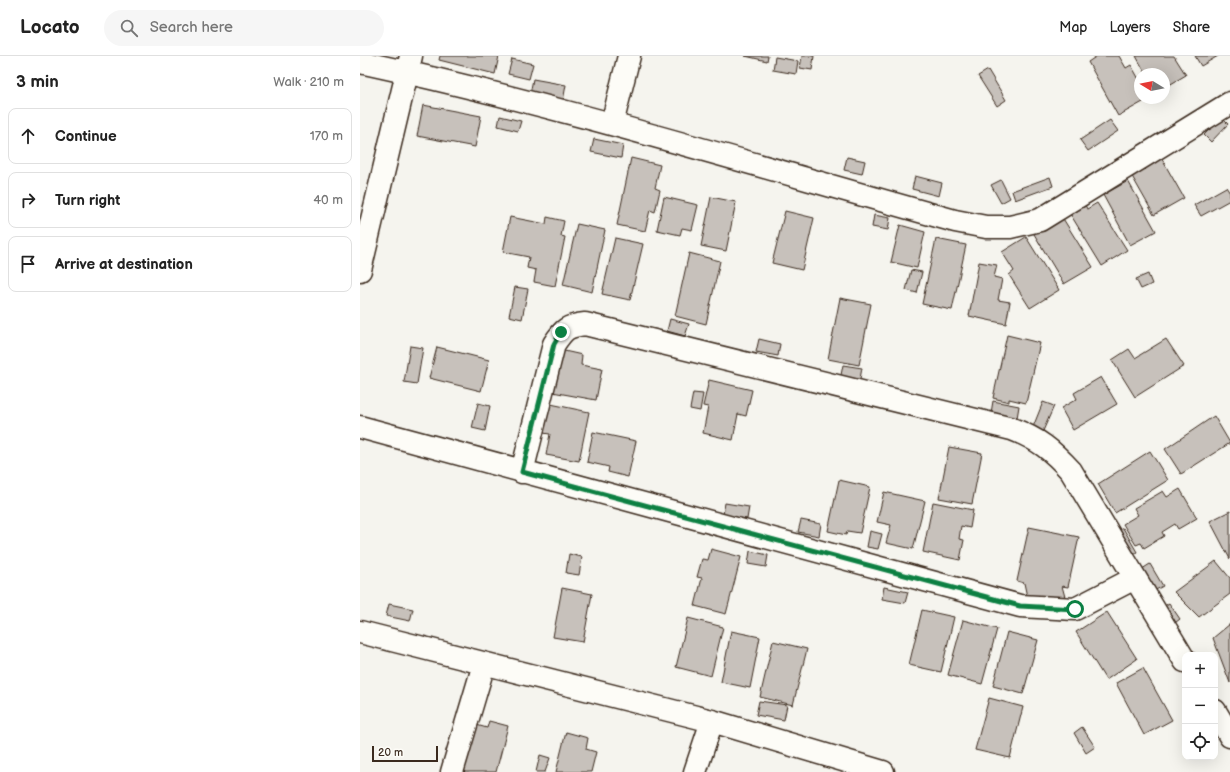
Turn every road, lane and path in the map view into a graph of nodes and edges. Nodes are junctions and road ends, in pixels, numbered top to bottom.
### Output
1 (629, 56) edge
2 (360, 62) edge
3 (409, 64) edge
4 (1230, 103) edge
5 (612, 124) junction
6 (360, 270) edge
7 (360, 427) edge
8 (522, 472) junction
9 (1135, 578) junction
10 (360, 632) edge
11 (1182, 656) edge
12 (484, 664) junction
13 (1218, 715) edge
14 (712, 721) junction
15 (1229, 732) edge
16 (452, 772) edge
17 (695, 772) edge
18 (883, 772) edge

1 - 5 street
2 - 3 street
3 - 5 street
3 - 6 street
4 - 5 street
7 - 8 street
8 - 9 street
8 - 9 street
9 - 11 street
10 - 12 street
12 - 14 street
12 - 16 street
13 - 15 street
14 - 17 street
14 - 18 street

